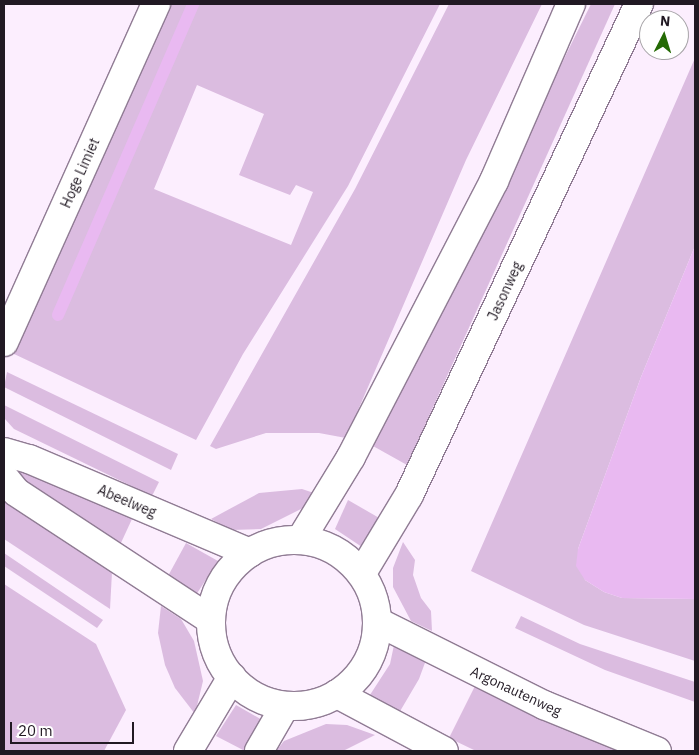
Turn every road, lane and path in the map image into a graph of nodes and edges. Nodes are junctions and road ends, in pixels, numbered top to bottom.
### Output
1 (156, 4) edge
2 (571, 4) edge
3 (640, 4) edge
4 (4, 342) edge
5 (4, 452) edge
6 (4, 477) edge
7 (301, 539) junction
8 (250, 552) junction
9 (362, 573) junction
10 (211, 620) junction
11 (378, 622) junction
12 (232, 678) junction
13 (337, 694) junction
14 (285, 706) junction
15 (188, 751) edge
16 (259, 751) edge
17 (444, 751) edge
18 (657, 751) edge

1 - 4 street, Hoge Limiet
2 - 7 street
3 - 9 street, Jasonweg
5 - 8 street, Abeelweg
6 - 10 street
7 - 8 street
7 - 9 street
8 - 10 street
9 - 11 street
10 - 12 street
11 - 13 street
11 - 18 street, Argonautenweg
12 - 14 street
12 - 15 street
13 - 14 street
13 - 17 street
14 - 16 street

